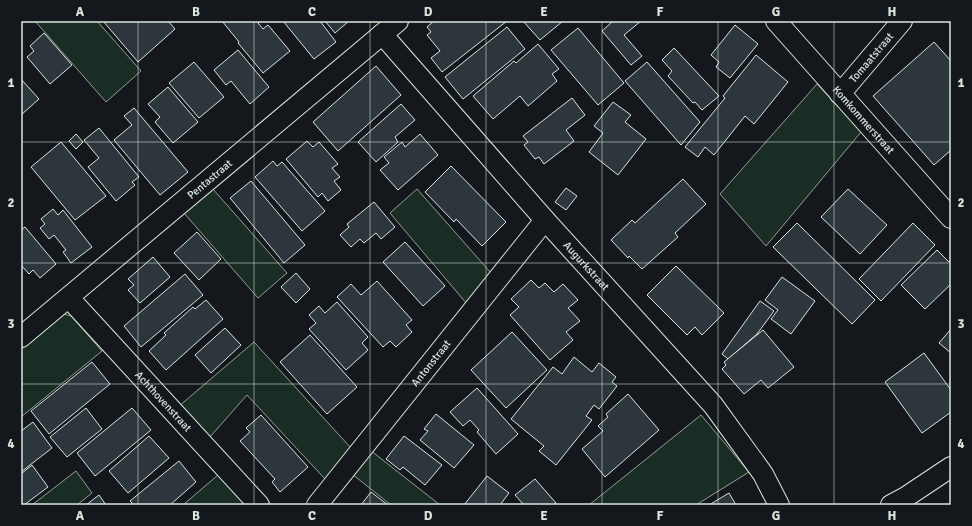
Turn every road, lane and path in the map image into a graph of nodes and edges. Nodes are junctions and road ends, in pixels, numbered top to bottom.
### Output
1 (398, 21) edge
2 (776, 21) edge
3 (902, 21) edge
4 (382, 34) junction
5 (840, 94) junction
6 (951, 218) edge
7 (545, 220) junction
8 (69, 298) junction
9 (21, 337) edge
10 (951, 467) edge
11 (259, 505) edge
12 (317, 505) edge
13 (779, 505) edge
14 (891, 505) edge

1 - 4 street, Pentastraat
2 - 5 street, Komkommerstraat
3 - 5 street, Tomaatstraat
4 - 7 street, Augurkstraat
4 - 8 street, Pentastraat
5 - 6 street, Komkommerstraat
7 - 12 street, Antonstraat
7 - 13 street, Augurkstraat
8 - 9 street, Pentastraat
8 - 11 street, Achthovenstraat
10 - 14 street

